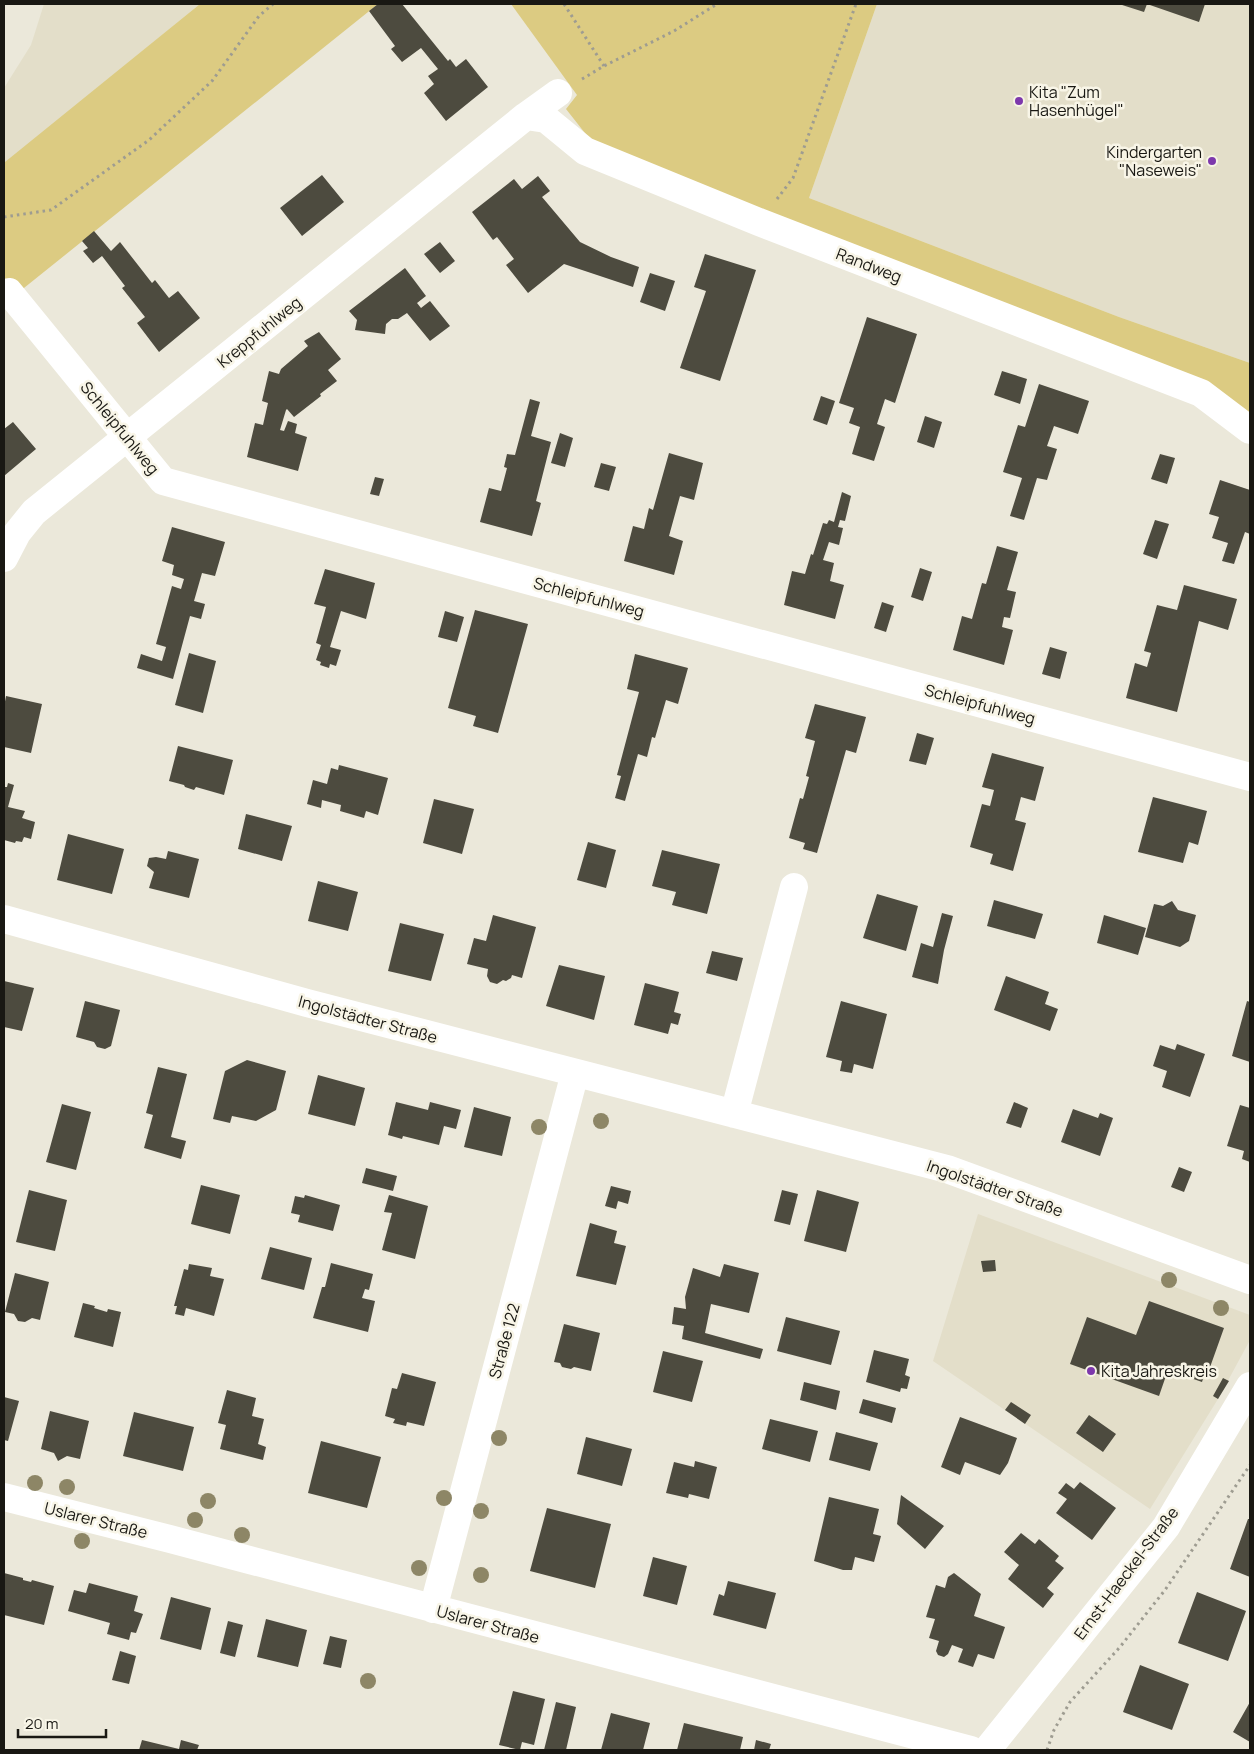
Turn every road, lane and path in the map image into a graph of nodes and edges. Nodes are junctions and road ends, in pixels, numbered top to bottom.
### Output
1 (272, 4) edge
2 (564, 4) edge
3 (717, 4) edge
4 (856, 4) edge
5 (604, 66) junction
6 (558, 93) joint
7 (526, 116) junction
8 (775, 201) dead end
9 (4, 217) edge
10 (9, 292) dead end
11 (1250, 430) edge
12 (127, 437) junction
13 (4, 558) edge
14 (1250, 777) edge
15 (794, 887) dead end
16 (4, 919) edge
17 (575, 1073) junction
18 (734, 1114) junction
19 (1250, 1280) edge
20 (1250, 1386) edge
21 (1250, 1466) edge
22 (4, 1497) edge
23 (432, 1609) junction
24 (971, 1750) edge
25 (987, 1750) edge
26 (1047, 1750) edge

1 - 9 path
2 - 5 path
3 - 5 path
4 - 8 path
5 - 6 path
6 - 7 street
7 - 11 street, Randweg
7 - 12 street, Kreppfuhlweg
10 - 12 street, Schleipfuhlweg
12 - 13 street, Kreppfuhlweg
12 - 14 street, Schleipfuhlweg
15 - 18 street
16 - 17 street, Ingolstädter Straße
17 - 18 street, Ingolstädter Straße
17 - 23 street, Straße 122
18 - 19 street, Ingolstädter Straße
20 - 25 street, Ernst-Haeckel-Straße
21 - 26 path
22 - 23 street, Uslarer Straße
23 - 24 street, Uslarer Straße

